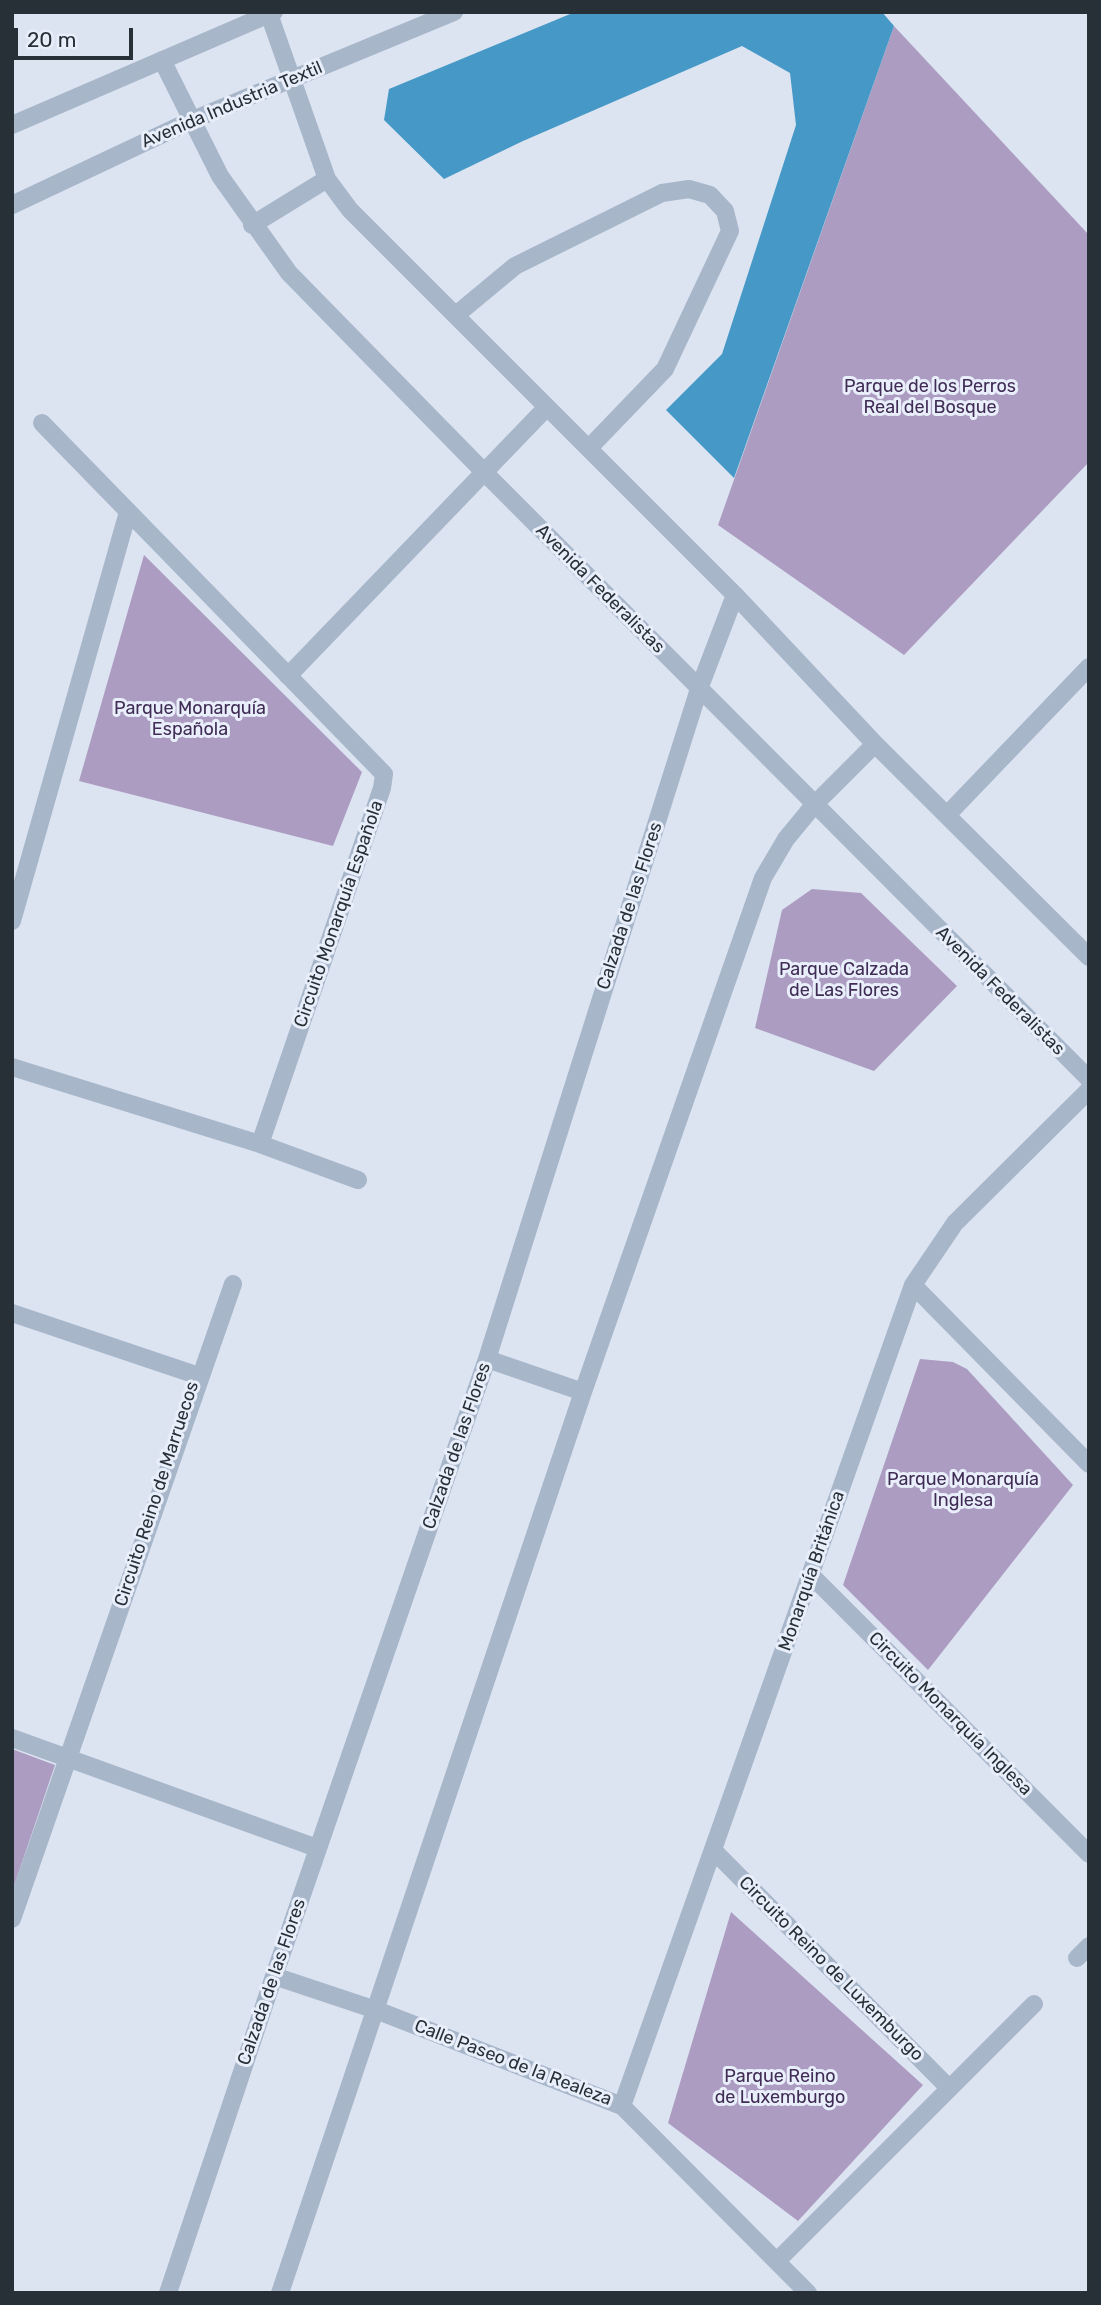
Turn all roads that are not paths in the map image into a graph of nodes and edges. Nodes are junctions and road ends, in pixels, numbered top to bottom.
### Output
1 (454, 12) edge
2 (271, 13) edge
3 (162, 60) junction
4 (292, 79) junction
5 (190, 121) junction
6 (12, 125) edge
7 (327, 179) junction
8 (12, 205) edge
9 (252, 225) junction
10 (456, 315) junction
11 (548, 407) junction
12 (42, 423) dead end
13 (589, 448) junction
14 (485, 473) junction
15 (128, 512) junction
16 (735, 595) junction
17 (1089, 667) edge
18 (288, 676) junction
19 (699, 689) junction
20 (875, 744) junction
21 (814, 805) junction
22 (947, 815) junction
23 (12, 921) edge
24 (1089, 957) edge
25 (12, 1068) edge
26 (1089, 1079) edge
27 (1089, 1090) edge
28 (260, 1144) junction
29 (359, 1180) dead end
30 (233, 1284) dead end
31 (913, 1285) junction
32 (12, 1312) edge
33 (487, 1359) junction
34 (199, 1376) junction
35 (583, 1392) junction
36 (1089, 1464) edge
37 (811, 1574) junction
38 (12, 1738) edge
39 (68, 1757) junction
40 (317, 1848) junction
41 (713, 1850) junction
42 (1089, 1854) edge
43 (12, 1919) edge
44 (274, 1976) junction
45 (1034, 2004) dead end
46 (376, 2010) junction
47 (949, 2088) junction
48 (622, 2106) junction
49 (777, 2261) junction
50 (168, 2293) edge
51 (280, 2293) edge
52 (808, 2293) edge

1 - 4 street, Avenida Industria Textil
2 - 3 street
2 - 4 street
3 - 5 street, Avenida Federalistas
3 - 6 street
4 - 5 street, Avenida Industria Textil
4 - 7 street
5 - 8 street, Avenida Industria Textil
5 - 9 street, Avenida Federalistas
7 - 9 street
7 - 10 street
9 - 14 street, Avenida Federalistas
10 - 11 street
10 - 13 street
11 - 13 street
11 - 14 street
12 - 15 street, Circuito Monarquía Española
13 - 16 street
14 - 18 street
14 - 19 street, Avenida Federalistas
15 - 18 street, Circuito Monarquía Española
15 - 23 street
16 - 19 street, Calzada de las Flores
16 - 20 street
17 - 22 street
18 - 28 street, Circuito Monarquía Española
19 - 21 street, Avenida Federalistas
19 - 33 street, Calzada de las Flores
20 - 21 street
20 - 22 street
21 - 26 street, Avenida Federalistas
21 - 35 street
22 - 24 street
25 - 28 street
27 - 31 street, Monarquía Británica
28 - 29 street
30 - 34 street
31 - 36 street
31 - 37 street, Monarquía Británica
32 - 34 street, Circuito Reino de Marruecos
33 - 35 street
33 - 40 street, Calzada de las Flores
34 - 39 street, Circuito Reino de Marruecos
35 - 46 street
37 - 41 street, Monarquía Británica
37 - 42 street, Circuito Monarquía Inglesa
38 - 39 street
39 - 40 street
39 - 43 street, Circuito Reino de Marruecos
40 - 44 street, Calzada de las Flores
41 - 47 street, Circuito Reino de Luxemburgo
41 - 48 street, Monarquía Británica
44 - 46 street, Calle Paseo de la Realeza
44 - 50 street, Calzada de las Flores
45 - 47 street
46 - 48 street, Calle Paseo de la Realeza
46 - 51 street
47 - 49 street
48 - 49 street, Calle Paseo de la Realeza
49 - 52 street, Calle Paseo de la Realeza

